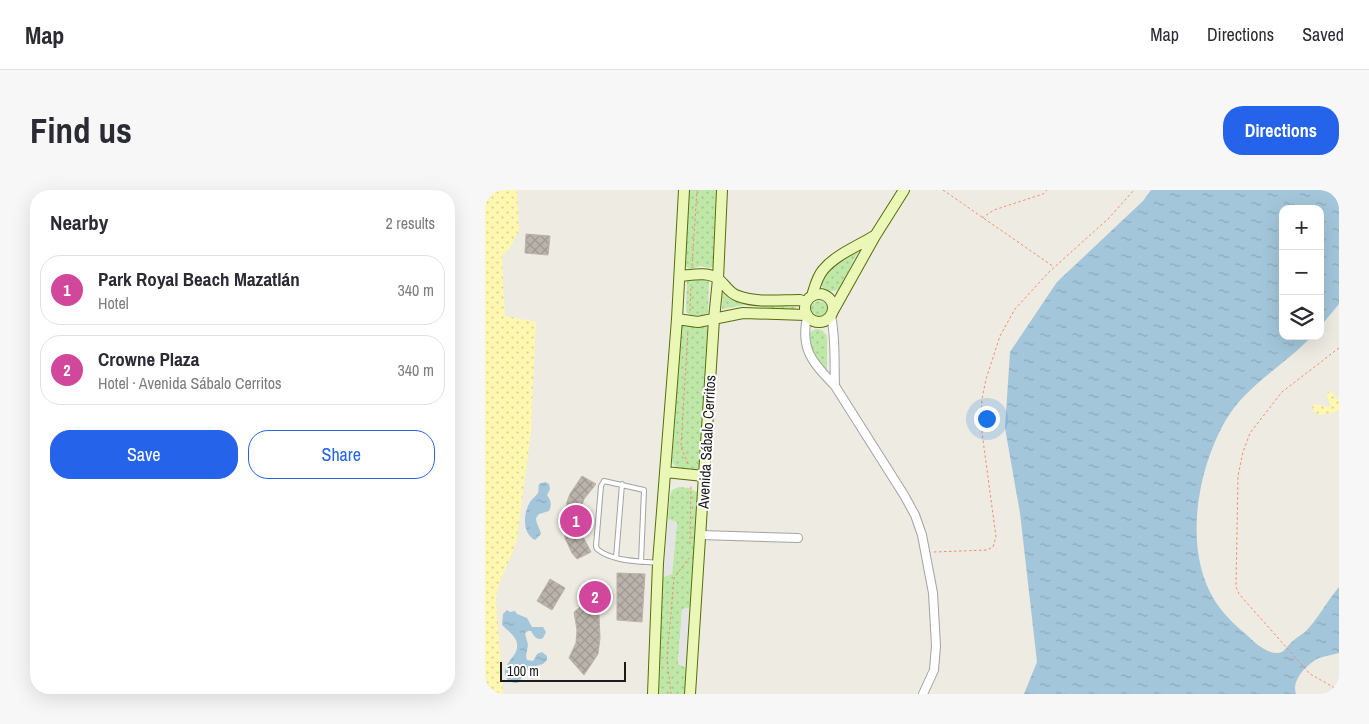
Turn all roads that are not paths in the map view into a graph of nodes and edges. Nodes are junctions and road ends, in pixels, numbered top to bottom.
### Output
1 (684, 190) edge
2 (722, 190) edge
3 (904, 190) edge
4 (875, 236) junction
5 (680, 276) junction
6 (719, 279) junction
7 (809, 299) junction
8 (832, 314) junction
9 (806, 316) junction
10 (677, 319) junction
11 (714, 319) junction
12 (835, 386) junction
13 (665, 472) junction
14 (705, 476) junction
15 (622, 484) junction
16 (701, 535) junction
17 (797, 538) dead end
18 (616, 558) junction
19 (641, 562) junction
20 (658, 564) junction
21 (653, 694) edge
22 (691, 694) edge
23 (923, 694) edge

1 - 5 main road
2 - 6 main road, Avenida Sábalo Cerritos
3 - 4 main road
4 - 7 main road
4 - 8 main road
5 - 6 main road
5 - 10 main road
6 - 7 main road
6 - 11 main road, Avenida Sábalo Cerritos
7 - 8 main road
7 - 9 main road
8 - 9 main road
8 - 12 street
9 - 11 main road
9 - 12 street
10 - 11 main road
10 - 13 main road
11 - 14 main road, Avenida Sábalo Cerritos
12 - 23 street
13 - 14 main road
13 - 20 main road
14 - 16 main road, Avenida Sábalo Cerritos
15 - 18 lane
15 - 18 lane
15 - 19 lane
16 - 17 street
16 - 22 main road, Avenida Sábalo Cerritos
18 - 19 lane
19 - 20 lane
20 - 21 main road

